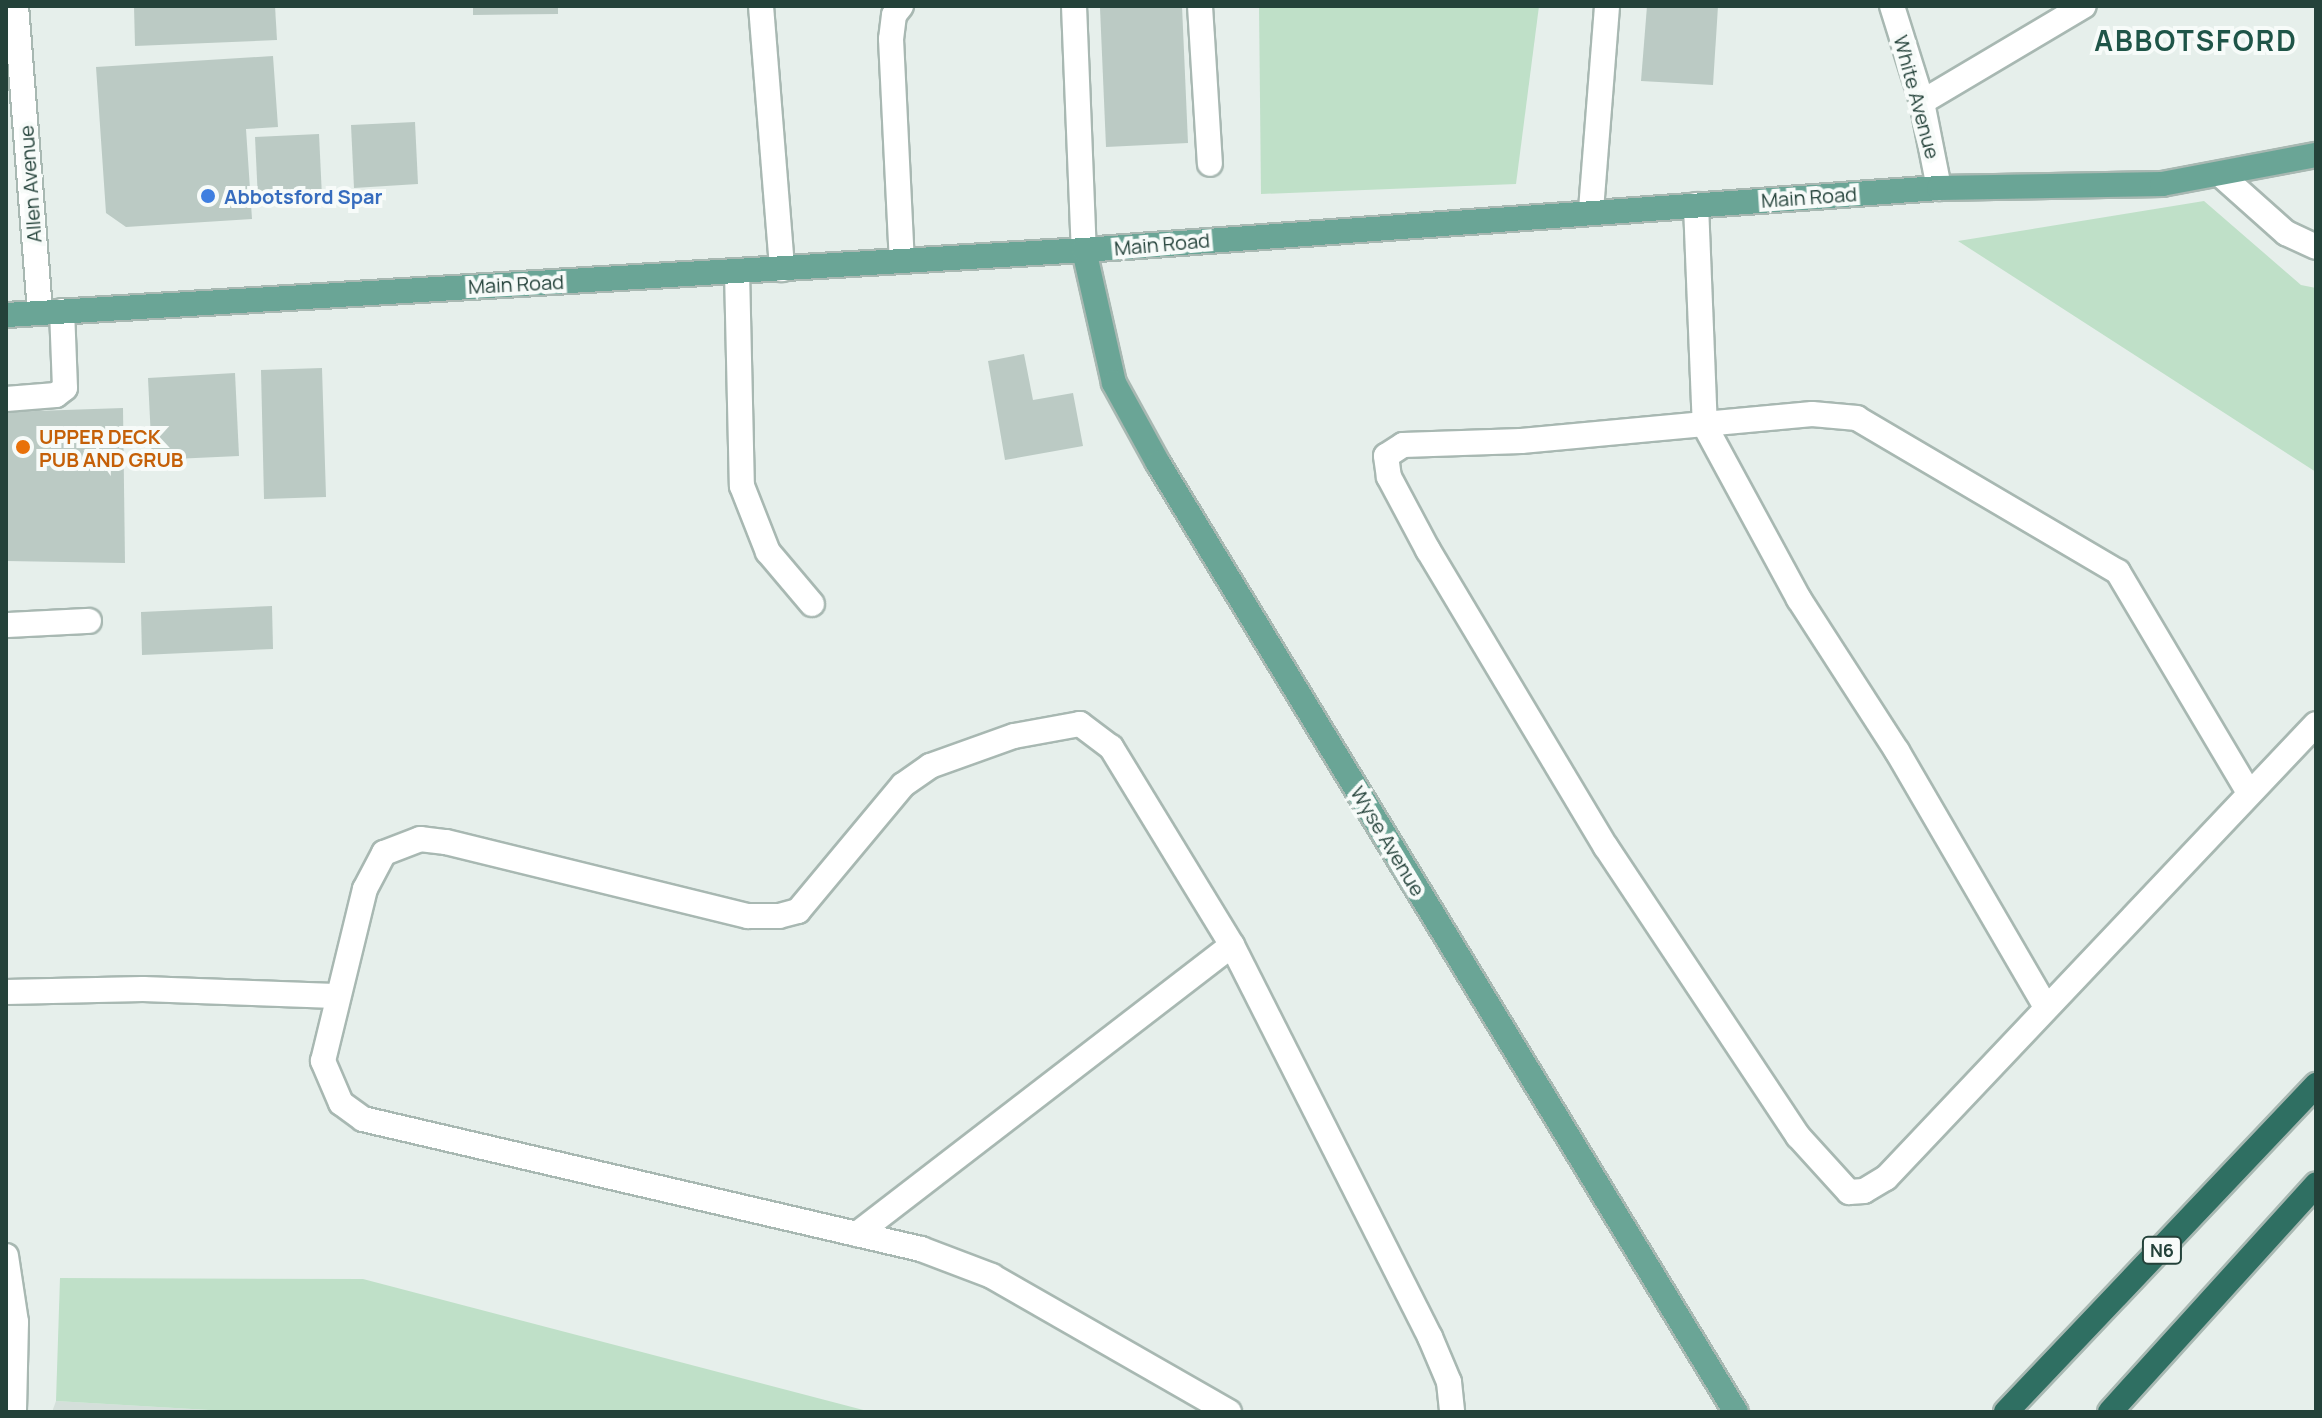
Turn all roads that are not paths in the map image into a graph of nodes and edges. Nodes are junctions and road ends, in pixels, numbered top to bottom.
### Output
1 (16, 6) edge
2 (761, 6) edge
3 (901, 6) edge
4 (1074, 6) edge
5 (1200, 6) edge
6 (1607, 6) edge
7 (1892, 6) edge
8 (2084, 6) edge
9 (1922, 102) junction
10 (2316, 155) edge
11 (1210, 164) dead end
12 (2222, 176) junction
13 (1939, 188) junction
14 (1696, 205) junction
15 (1591, 210) junction
16 (2316, 247) edge
17 (1084, 250) junction
18 (902, 261) junction
19 (782, 269) junction
20 (737, 271) junction
21 (51, 312) junction
22 (6, 315) edge
23 (6, 399) edge
24 (1705, 426) junction
25 (812, 604) dead end
26 (89, 621) dead end
27 (6, 625) edge
28 (2316, 724) edge
29 (2248, 791) junction
30 (1232, 945) junction
31 (6, 992) edge
32 (335, 996) junction
33 (2045, 1005) junction
34 (2316, 1085) edge
35 (2316, 1185) edge
36 (857, 1234) junction
37 (6, 1256) edge
38 (14, 1412) edge
39 (1229, 1412) edge
40 (1452, 1412) edge
41 (1736, 1412) edge
42 (2006, 1412) edge
43 (2110, 1412) edge

1 - 21 street, Allen Avenue
2 - 19 street
3 - 18 street
4 - 17 street
5 - 11 street
6 - 15 street
7 - 9 street, White Avenue
8 - 9 street
9 - 13 street, White Avenue
10 - 12 main road, Main Road
12 - 13 main road, Main Road
12 - 16 street
13 - 14 main road, Main Road
14 - 15 main road, Main Road
14 - 24 street
15 - 17 main road, Main Road
17 - 18 main road, Main Road
17 - 41 main road, Wyse Avenue
18 - 19 main road, Main Road
19 - 20 main road, Main Road
20 - 21 main road, Main Road
20 - 25 street
21 - 22 main road, Main Road
21 - 23 street, Allen Avenue
24 - 29 street
24 - 33 street
24 - 33 street
26 - 27 street
28 - 29 street
29 - 33 street
30 - 32 street
30 - 36 street
30 - 40 street
31 - 32 street
32 - 36 street
34 - 42 highway, N6
35 - 43 highway
36 - 39 street
37 - 38 street

